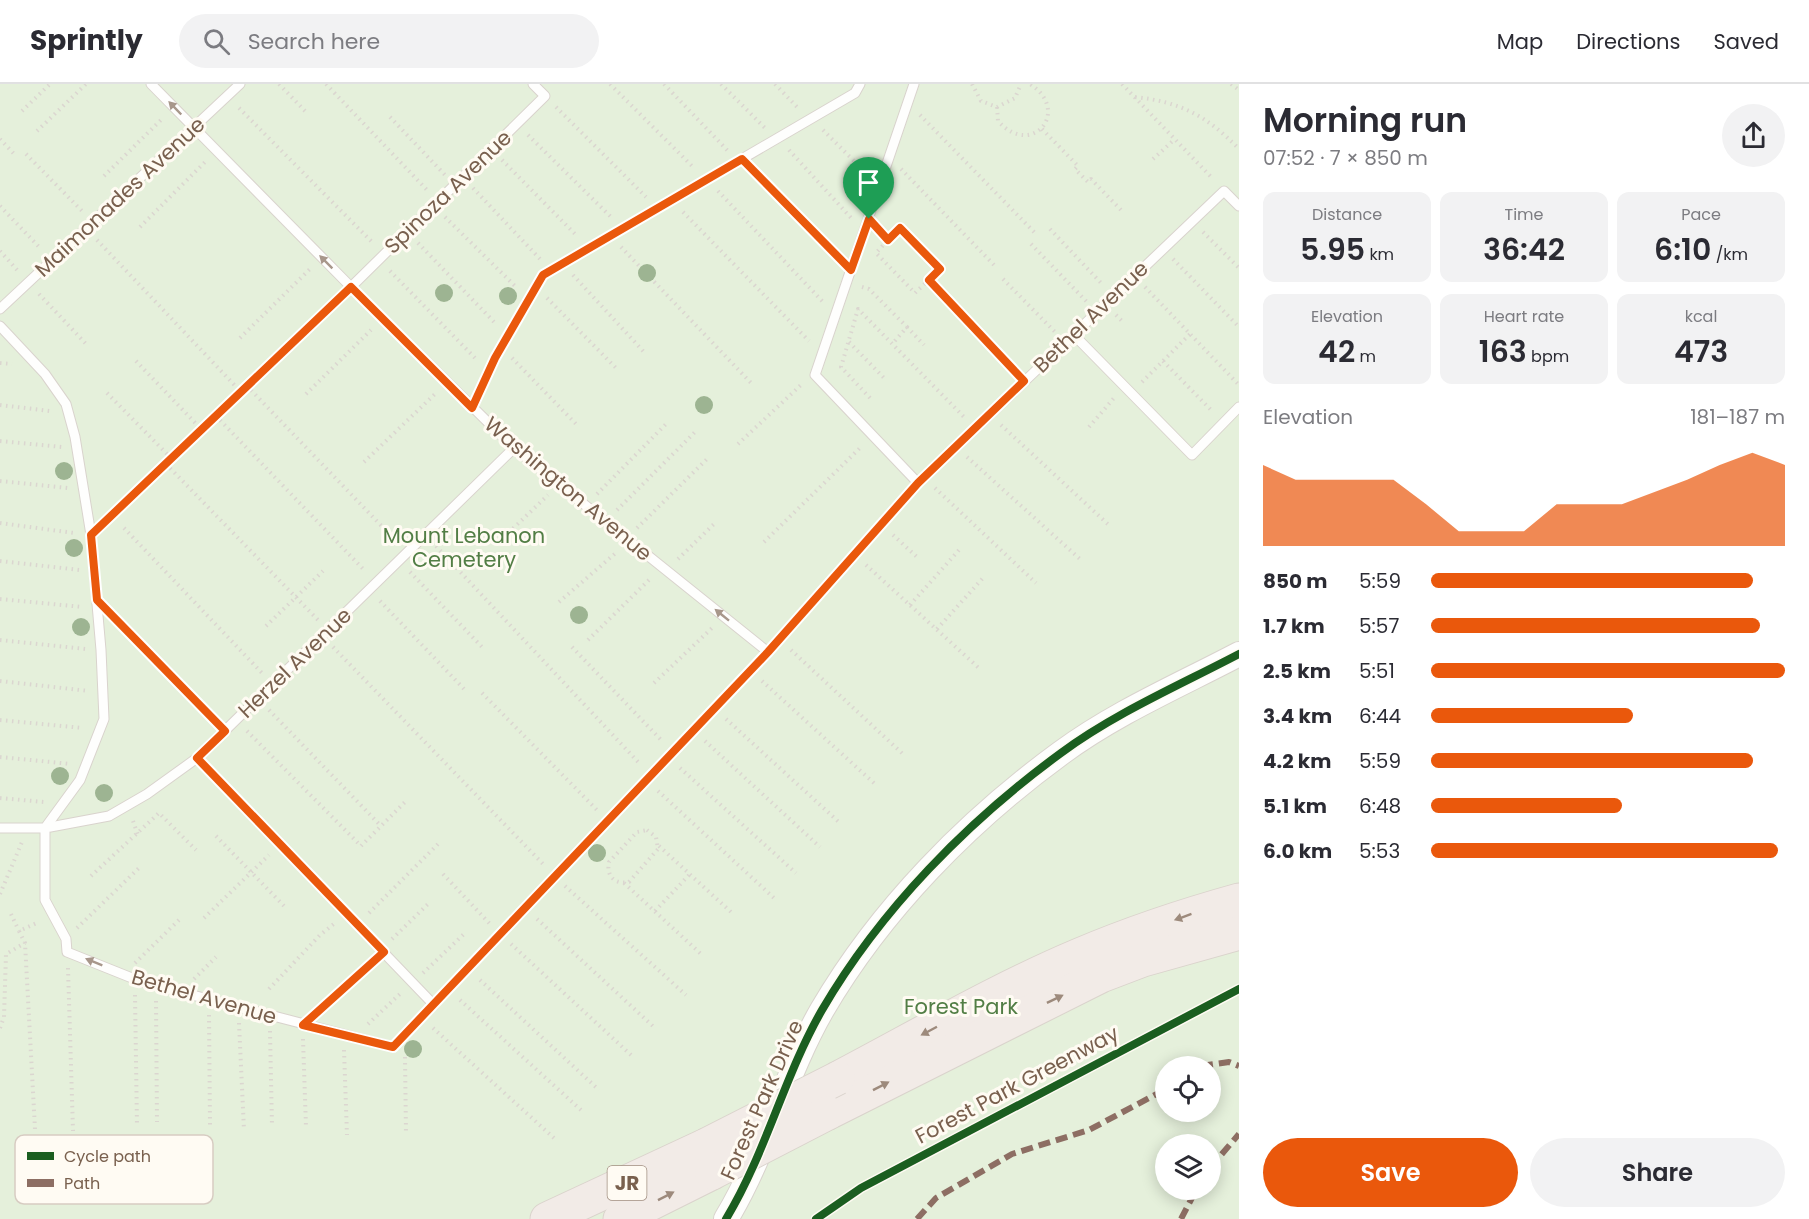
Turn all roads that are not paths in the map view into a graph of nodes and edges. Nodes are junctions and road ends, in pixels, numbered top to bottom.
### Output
1 (151, 84) edge
2 (240, 84) edge
3 (533, 84) edge
4 (860, 84) edge
5 (914, 84) edge
6 (194, 128) junction
7 (1239, 206) edge
8 (351, 287) junction
9 (0, 309) edge
10 (0, 326) edge
11 (1073, 334) junction
12 (1239, 407) edge
13 (472, 408) junction
14 (514, 448) junction
15 (921, 481) junction
16 (768, 652) junction
17 (1239, 654) edge
18 (197, 758) junction
19 (0, 828) edge
20 (45, 828) junction
21 (1239, 900) edge
22 (1239, 933) edge
23 (434, 1005) junction
24 (709, 1159) junction
25 (547, 1219) edge
26 (620, 1219) edge
27 (726, 1219) edge

6 -> 1 lane, Washington Avenue
2 - 6 lane, Maimonades Avenue
3 - 8 lane, Spinoza Avenue
4 - 13 lane
5 - 15 lane
8 -> 6 lane, Washington Avenue
6 - 9 lane, Maimonades Avenue
7 - 11 lane, Bethel Avenue
8 - 13 lane, Washington Avenue
10 - 20 lane
11 - 12 lane
11 - 15 lane, Bethel Avenue
13 - 14 lane, Washington Avenue
16 -> 14 lane, Washington Avenue
14 - 18 lane, Herzel Avenue
15 - 16 lane, Bethel Avenue
16 - 23 lane, Bethel Avenue
17 - 27 street, Forest Park Drive
18 - 20 lane, Herzel Avenue
18 - 23 lane
19 - 20 lane, Herzel Avenue
23 -> 20 lane, Bethel Avenue
21 -> 24 highway, JR, bridge
24 -> 22 highway, JR, bridge
24 - 25 highway, JR
26 -> 24 highway, JR

